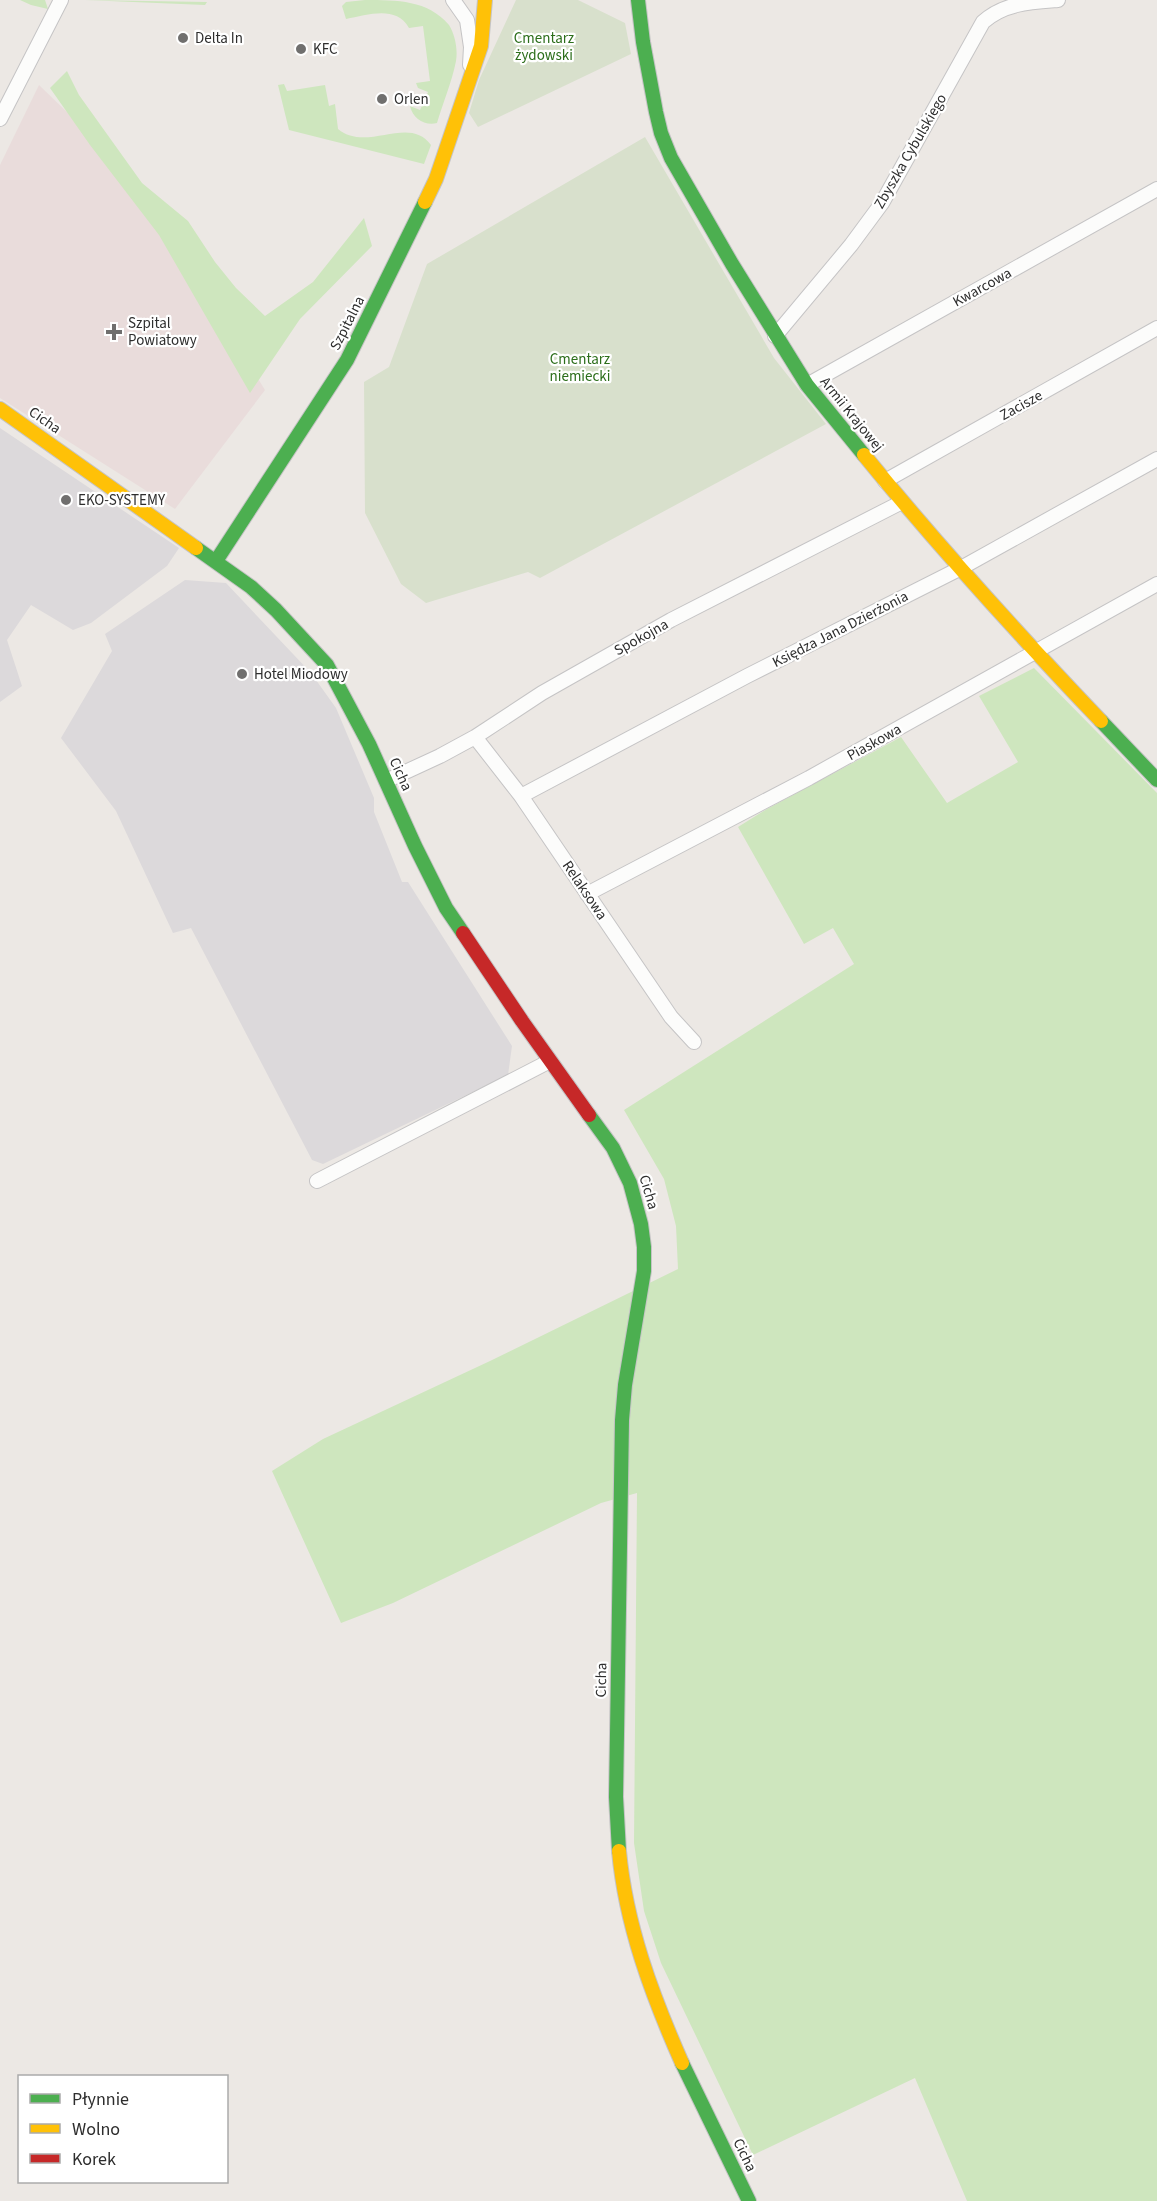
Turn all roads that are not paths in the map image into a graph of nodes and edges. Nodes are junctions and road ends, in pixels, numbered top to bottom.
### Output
1 (61, 0) edge
2 (453, 0) edge
3 (485, 0) edge
4 (638, 0) edge
5 (1058, 0) edge
6 (468, 81) junction
7 (0, 119) edge
8 (1157, 189) edge
9 (1157, 328) edge
10 (775, 336) junction
11 (807, 385) junction
12 (0, 409) edge
13 (1157, 459) edge
14 (885, 481) junction
15 (902, 502) junction
16 (216, 561) junction
17 (961, 568) junction
18 (1157, 584) edge
19 (1036, 653) junction
20 (475, 737) junction
21 (1157, 780) edge
22 (386, 781) junction
23 (521, 796) junction
24 (587, 894) junction
25 (694, 1042) dead end
26 (550, 1061) junction
27 (317, 1181) dead end
28 (749, 2201) edge

1 - 7 street
2 - 6 street, Szpitalna
3 - 6 street, Szpitalna
4 - 10 street, Armii Krajowej
5 - 10 street, Zbyszka Cybulskiego
6 - 16 street, Szpitalna
8 - 11 street, Kwarcowa
9 - 14 street, Zacisze
10 - 11 street, Armii Krajowej
11 - 14 street, Armii Krajowej
12 - 16 street, Cicha
13 - 17 street, Księdza Jana Dzierżonia
14 - 15 street, Armii Krajowej
15 - 17 street, Armii Krajowej
15 - 20 street, Spokojna
16 - 22 street, Cicha
17 - 19 street, Armii Krajowej
17 - 23 street, Księdza Jana Dzierżonia
18 - 19 street, Piaskowa
19 - 21 street, Armii Krajowej
19 - 24 street, Piaskowa
20 - 22 street, Spokojna
20 - 23 street, Relaksowa
22 - 26 street, Cicha
23 - 24 street, Relaksowa
24 - 25 street, Relaksowa
26 - 27 street
26 - 28 street, Cicha

